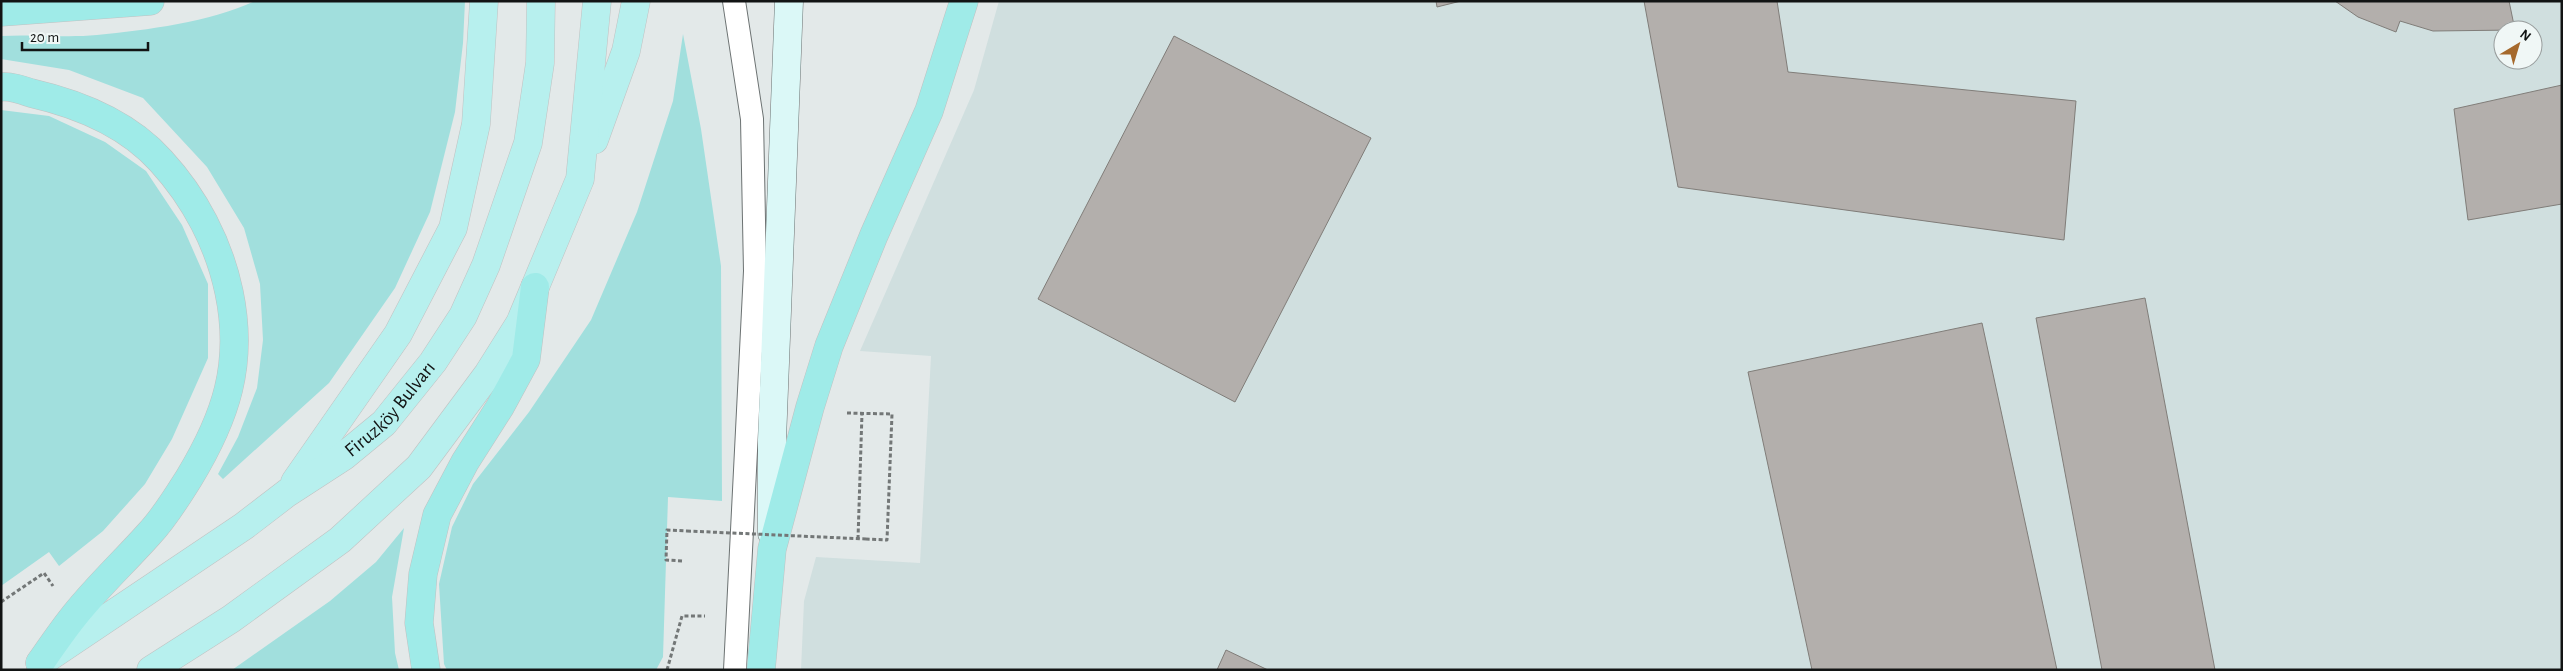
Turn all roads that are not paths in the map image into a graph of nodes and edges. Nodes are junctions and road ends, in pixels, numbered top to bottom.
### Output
1 (150, 1) edge
2 (484, 1) edge
3 (541, 1) edge
4 (597, 1) edge
5 (636, 1) edge
6 (734, 1) edge
7 (789, 1) edge
8 (964, 1) edge
9 (1, 12) edge
10 (1, 87) edge
11 (580, 179) junction
12 (535, 288) junction
13 (287, 493) junction
14 (772, 549) junction
15 (35, 666) edge
16 (151, 670) edge
17 (426, 670) edge
18 (734, 670) edge
19 (762, 670) edge

1 - 9 highway
2 - 13 main road
3 - 13 main road, Firuzköy Bulvarı
4 - 11 main road
5 - 11 main road
6 - 18 lane
7 - 14 main road
8 - 14 highway
10 - 15 highway
11 - 12 main road
12 - 16 main road
12 - 17 highway
13 - 15 main road, Firuzköy Bulvarı
14 - 19 highway

